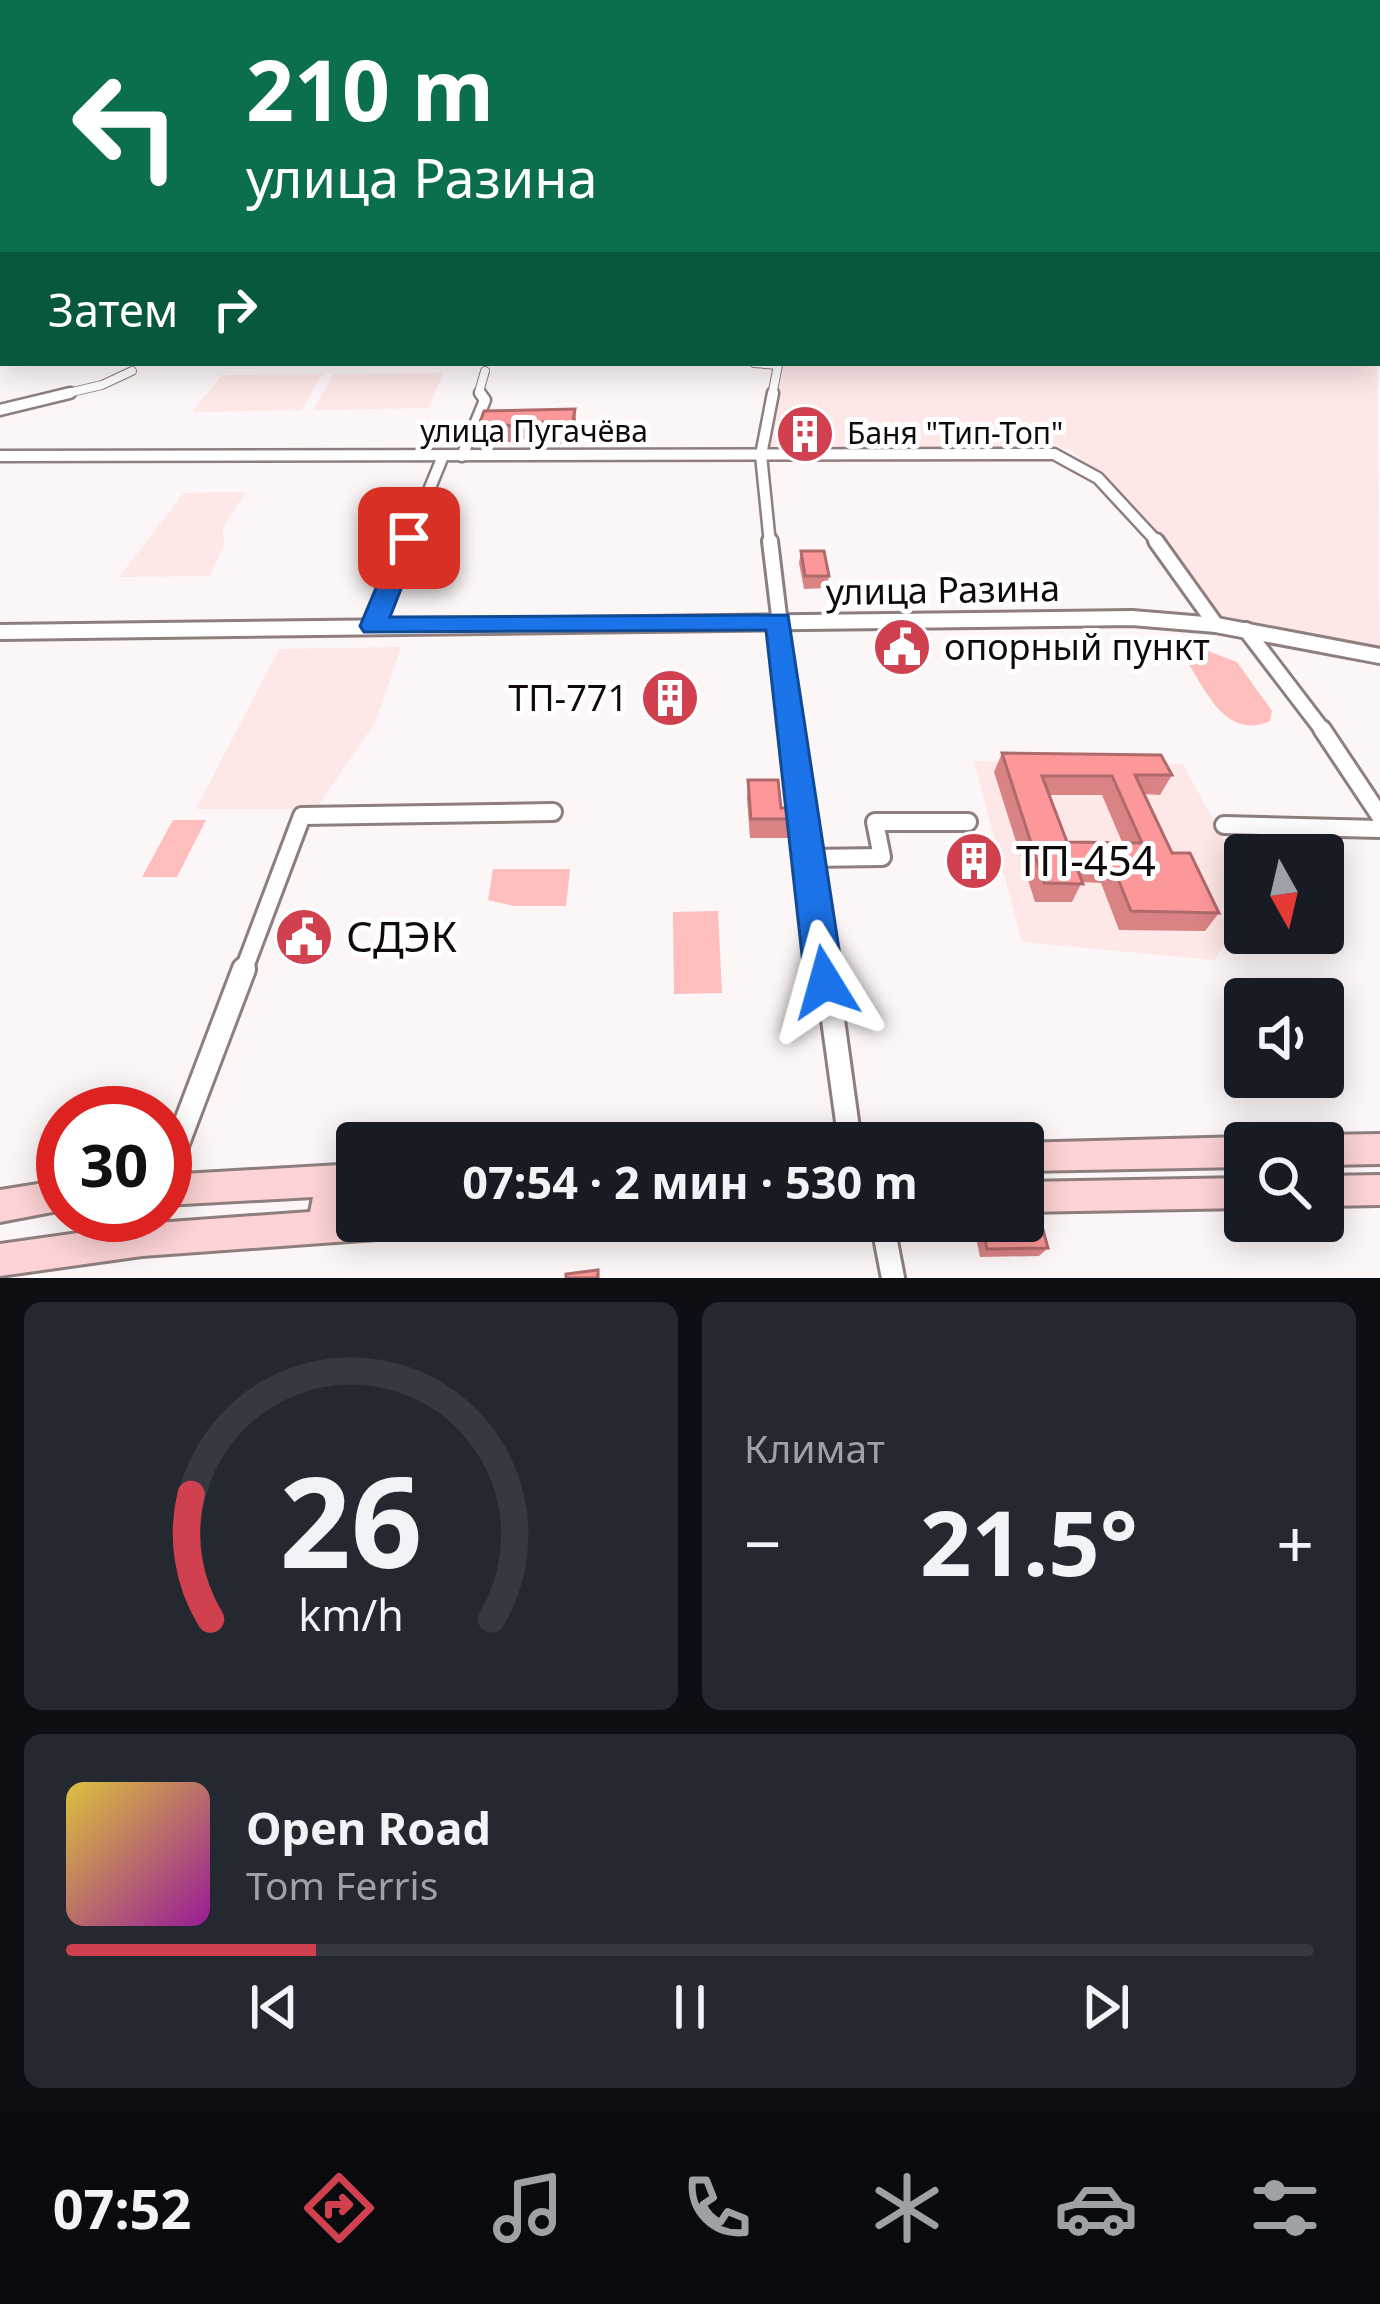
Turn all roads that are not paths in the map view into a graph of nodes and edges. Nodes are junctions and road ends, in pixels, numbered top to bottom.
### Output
1 (779, 366) edge
2 (132, 371) dead end
3 (484, 371) dead end
4 (0, 410) edge
5 (761, 455) junction
6 (0, 456) edge
7 (443, 456) junction
8 (462, 456) junction
9 (778, 622) junction
10 (1216, 625) junction
11 (373, 626) junction
12 (1246, 630) junction
13 (0, 632) edge
14 (1380, 656) edge
15 (553, 812) dead end
16 (1380, 816) edge
17 (968, 822) dead end
18 (1223, 825) dead end
19 (1380, 829) edge
20 (808, 858) junction
21 (192, 1106) edge
22 (847, 1122) edge
23 (1380, 1149) edge
24 (1344, 1150) edge
25 (1224, 1151) edge
26 (1044, 1156) edge
27 (336, 1180) edge
28 (192, 1188) edge
29 (1380, 1190) edge
30 (1344, 1191) edge
31 (1224, 1193) edge
32 (1044, 1197) edge
33 (36, 1200) edge
34 (336, 1202) edge
35 (0, 1206) edge
36 (336, 1219) edge
37 (327, 1225) junction
38 (336, 1225) edge
39 (886, 1242) edge
40 (0, 1260) edge
41 (893, 1278) edge

1 - 5 street
2 - 4 street
3 - 8 street
5 - 8 street, улица Пугачёва
5 - 9 street
5 - 10 street, улица Пугачёва
6 - 7 street, улица Пугачёва
7 - 8 street, улица Пугачёва
7 - 11 street
9 - 10 street, улица Разина
9 - 11 street, улица Разина
9 - 20 street
10 - 12 street, улица Разина
11 - 13 street, улица Разина
12 - 14 street, улица Разина
12 - 16 street
15 - 21 street
17 - 20 street
18 - 19 street
20 - 22 street
23 - 24 street
25 - 26 street
27 - 28 street
29 - 30 street
31 - 32 street
33 - 35 street
34 - 37 street
36 - 37 street
37 - 38 street
37 - 40 street
39 - 41 street

